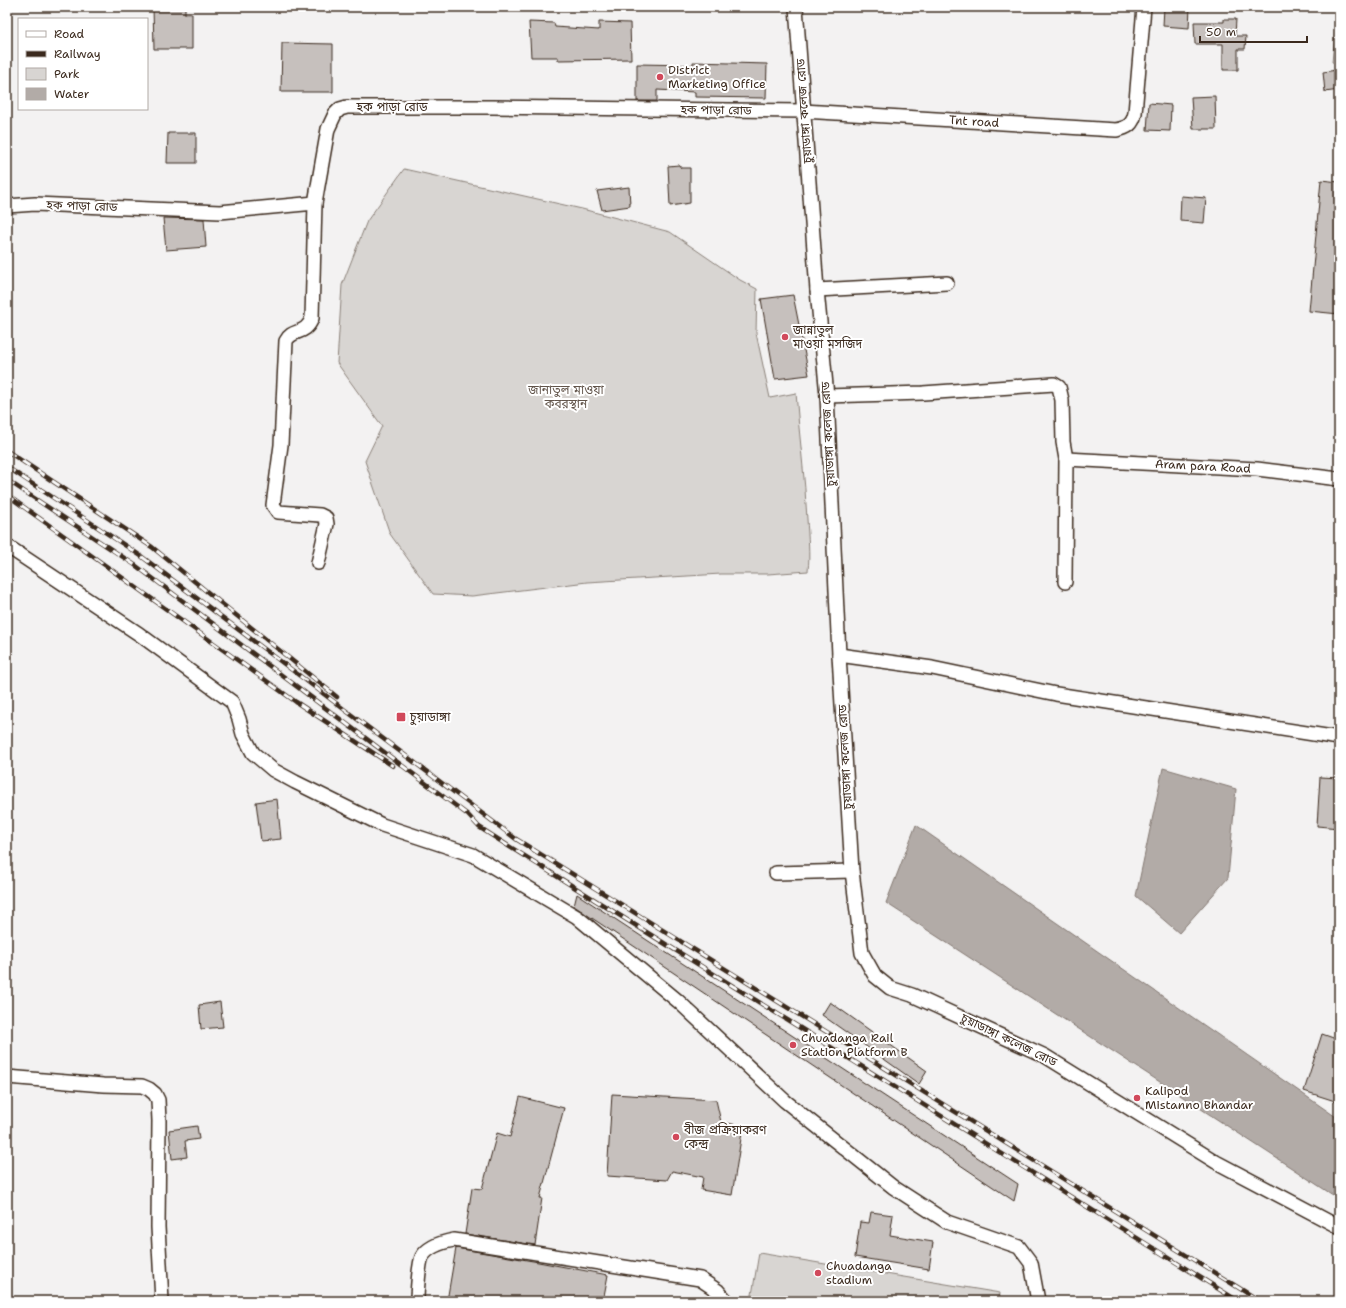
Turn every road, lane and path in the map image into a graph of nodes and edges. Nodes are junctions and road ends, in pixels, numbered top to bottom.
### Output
1 (796, 7) edge
2 (1144, 7) edge
3 (804, 111) junction
4 (315, 203) junction
5 (7, 206) edge
6 (947, 283) dead end
7 (817, 290) junction
8 (827, 396) junction
9 (1066, 459) junction
10 (1339, 479) edge
11 (7, 546) edge
12 (318, 563) dead end
13 (1065, 582) dead end
14 (839, 655) junction
15 (1339, 738) edge
16 (852, 871) junction
17 (776, 873) dead end
18 (7, 1077) edge
19 (1339, 1227) edge
20 (162, 1301) edge
21 (417, 1301) edge
22 (727, 1301) edge
23 (1038, 1301) edge

1 - 3 street, চুয়াডাঙ্গা কলেজ রোড
2 - 3 street, Tnt road
3 - 4 street, হক পাড়া রোড
3 - 7 street, চুয়াডাঙ্গা কলেজ রোড
4 - 5 street, হক পাড়া রোড
4 - 12 street
6 - 7 street
7 - 8 street, চুয়াডাঙ্গা কলেজ রোড
8 - 9 street
8 - 14 street, চুয়াডাঙ্গা কলেজ রোড
9 - 10 street, Aram para Road
9 - 13 street
11 - 23 street
14 - 15 street
14 - 16 street, চুয়াডাঙ্গা কলেজ রোড
16 - 17 street
16 - 19 street, চুয়াডাঙ্গা কলেজ রোড
18 - 20 street
21 - 22 street

